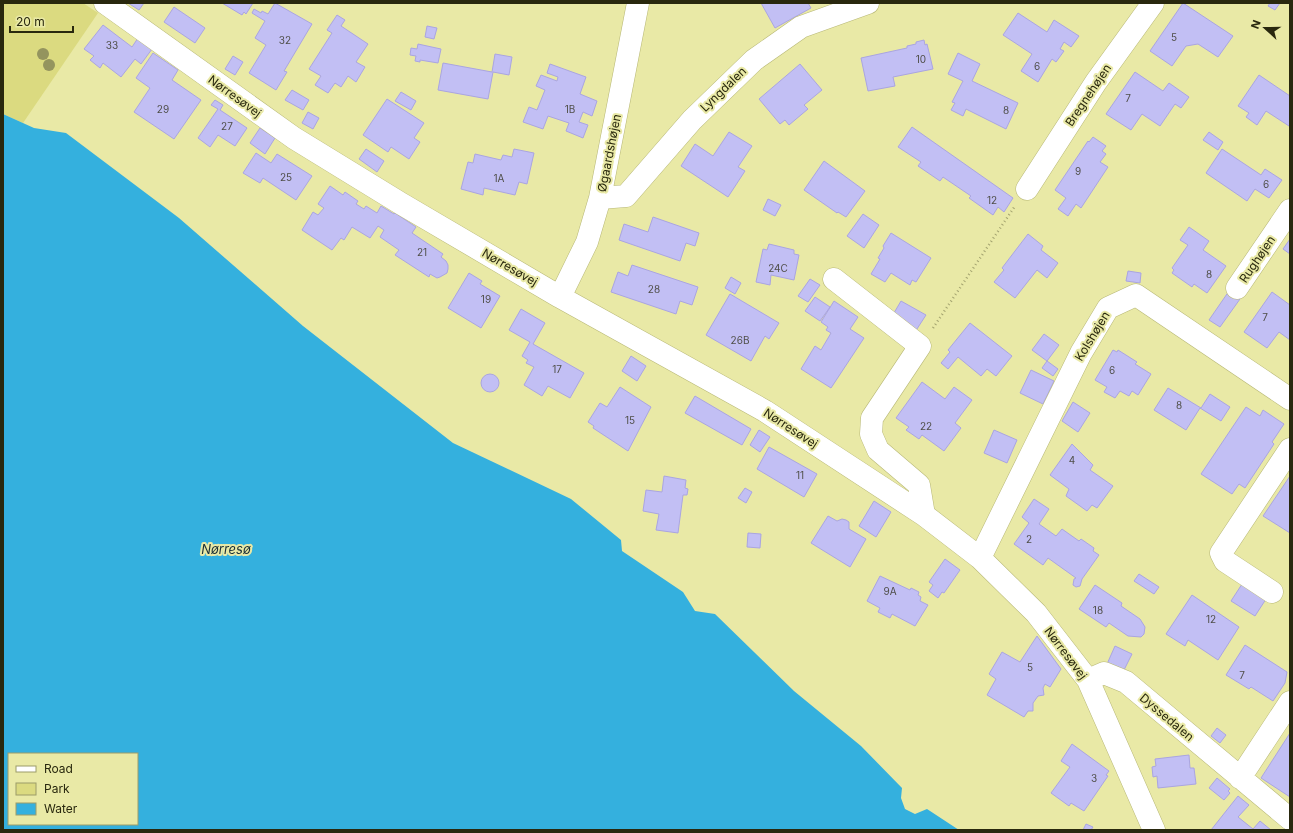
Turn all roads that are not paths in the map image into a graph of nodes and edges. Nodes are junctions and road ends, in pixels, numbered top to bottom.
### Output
1 (105, 3) edge
2 (638, 3) edge
3 (868, 3) edge
4 (1153, 3) edge
5 (1027, 189) road end
6 (600, 198) junction
7 (1290, 210) edge
8 (834, 280) dead end
9 (1237, 288) dead end
10 (560, 297) junction
11 (1290, 399) edge
12 (1290, 449) edge
13 (924, 515) junction
14 (980, 558) junction
15 (1272, 592) dead end
16 (1088, 680) junction
17 (1290, 702) edge
18 (1240, 778) junction
19 (1290, 820) edge
20 (1154, 830) edge

1 - 10 street, Nørresøvej
2 - 6 street, Øgaardshøjen
3 - 6 street, Lyngdalen
4 - 5 street, Bregnehøjen
6 - 10 street, Øgaardshøjen
7 - 9 street, Rughøjen
8 - 13 street
10 - 13 street, Nørresøvej
11 - 14 street, Kolshøjen
12 - 15 street
13 - 14 street, Nørresøvej
14 - 16 street, Nørresøvej
16 - 18 street, Dyssedalen
16 - 20 street, Nørresøvej
17 - 18 street
18 - 19 street, Dyssedalen

